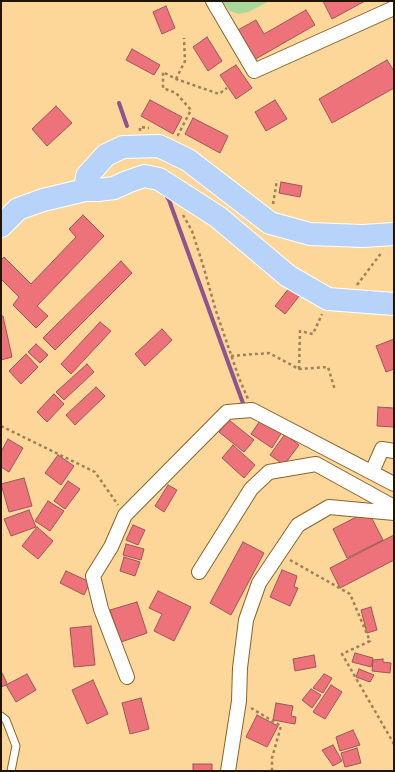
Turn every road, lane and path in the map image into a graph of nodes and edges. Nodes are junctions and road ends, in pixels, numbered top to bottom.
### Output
1 (212, 1) edge
2 (394, 8) edge
3 (184, 38) dead end
4 (176, 79) junction
5 (227, 88) dead end
6 (178, 135) dead end
7 (277, 180) dead end
8 (84, 190) junction
9 (181, 212) dead end
10 (270, 223) junction
11 (1, 226) edge
12 (390, 240) edge
13 (337, 300) junction
14 (394, 304) edge
15 (231, 356) junction
16 (299, 370) junction
17 (335, 390) dead end
18 (252, 410) junction
19 (1, 426) edge
20 (394, 451) edge
21 (372, 472) junction
22 (394, 484) edge
23 (394, 508) edge
24 (394, 513) edge
25 (125, 515) junction
26 (278, 554) junction
27 (199, 572) dead end
28 (127, 677) dead end
29 (239, 701) junction
30 (1, 716) edge
31 (394, 744) edge
32 (11, 771) edge
33 (228, 771) edge
34 (272, 771) edge

1 - 2 street
3 - 4 path
4 - 5 path
4 - 6 path
7 - 10 path
8 - 10 main road
8 - 11 main road
8 - 13 main road
9 - 15 path
10 - 12 main road
12 - 13 path
13 - 14 main road
13 - 16 path
15 - 16 path
15 - 18 path
16 - 17 path
18 - 21 street
18 - 25 street
19 - 25 path
20 - 21 street
21 - 22 street
23 - 27 street
24 - 26 street
25 - 28 street
26 - 29 street
26 - 31 path
29 - 33 street
29 - 34 path
30 - 32 lane

